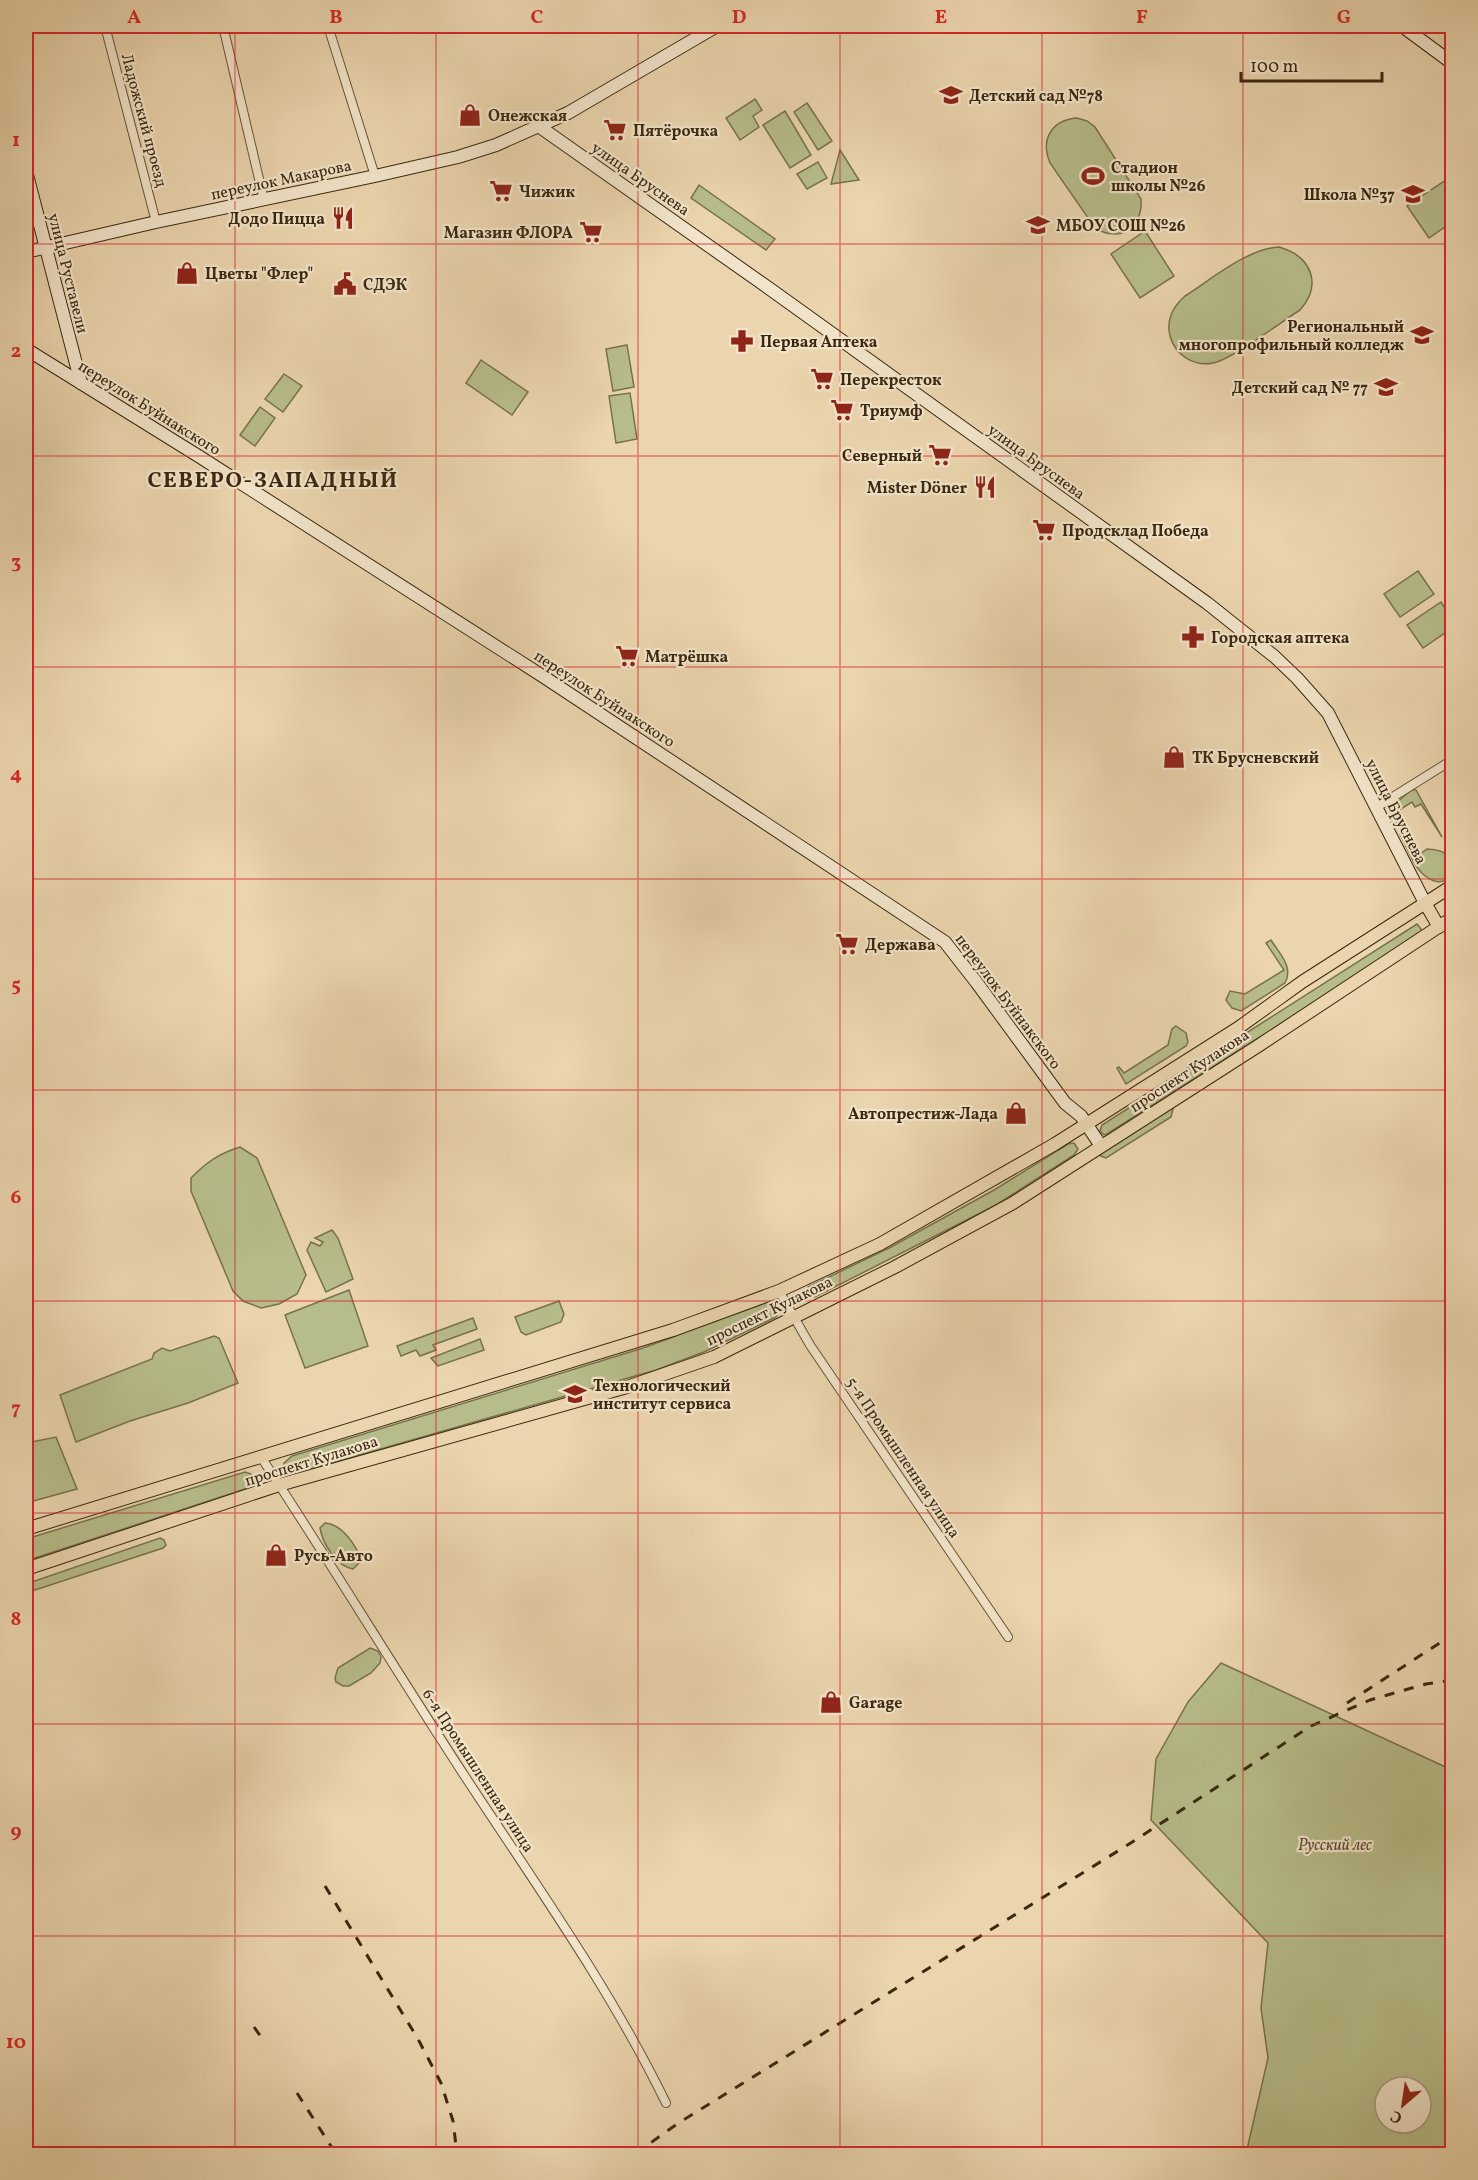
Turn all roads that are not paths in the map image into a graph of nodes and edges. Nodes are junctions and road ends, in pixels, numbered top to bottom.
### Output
1 (105, 26) edge
2 (223, 26) edge
3 (328, 26) edge
4 (717, 26) edge
5 (1402, 26) edge
6 (1452, 63) edge
7 (540, 127) junction
8 (26, 171) edge
9 (375, 176) junction
10 (264, 200) junction
11 (156, 222) junction
12 (45, 248) junction
13 (26, 252) edge
14 (26, 349) edge
15 (81, 383) junction
16 (1452, 760) edge
17 (1377, 807) junction
18 (1452, 886) edge
19 (1425, 903) junction
20 (1452, 918) edge
21 (1439, 927) junction
22 (1087, 1125) junction
23 (1101, 1146) junction
24 (779, 1291) junction
25 (793, 1318) junction
26 (261, 1457) junction
27 (279, 1485) junction
28 (26, 1529) edge
29 (26, 1569) edge
30 (1008, 1637) dead end
31 (666, 2103) dead end

1 - 11 street, Ладожский проезд
2 - 10 street
3 - 9 street
4 - 7 street, переулок Макарова
5 - 6 street
7 - 9 street, переулок Макарова
7 - 17 street, улица Бруснева
8 - 12 street, улица Руставели
9 - 10 street, переулок Макарова
10 - 11 street, переулок Макарова
11 - 12 street, переулок Макарова
12 - 13 street, переулок Макарова
12 - 15 street, улица Руставели
14 - 15 street, переулок Буйнакского
15 - 22 street, переулок Буйнакского
16 - 17 street
17 - 19 street, улица Бруснева
18 - 19 main road, проспект Кулакова
19 - 21 main road
19 - 22 main road, проспект Кулакова
20 - 21 main road, проспект Кулакова
21 - 23 main road, проспект Кулакова
22 - 23 street, переулок Буйнакского
22 - 24 main road, проспект Кулакова
23 - 25 main road, проспект Кулакова
24 - 25 street, 5-я Промышленная улица
24 - 26 main road, проспект Кулакова
25 - 27 main road, проспект Кулакова
25 - 30 street, 5-я Промышленная улица
26 - 27 street, 6-я Промышленная улица
26 - 28 main road, проспект Кулакова
27 - 29 main road, проспект Кулакова
27 - 31 street, 6-я Промышленная улица

